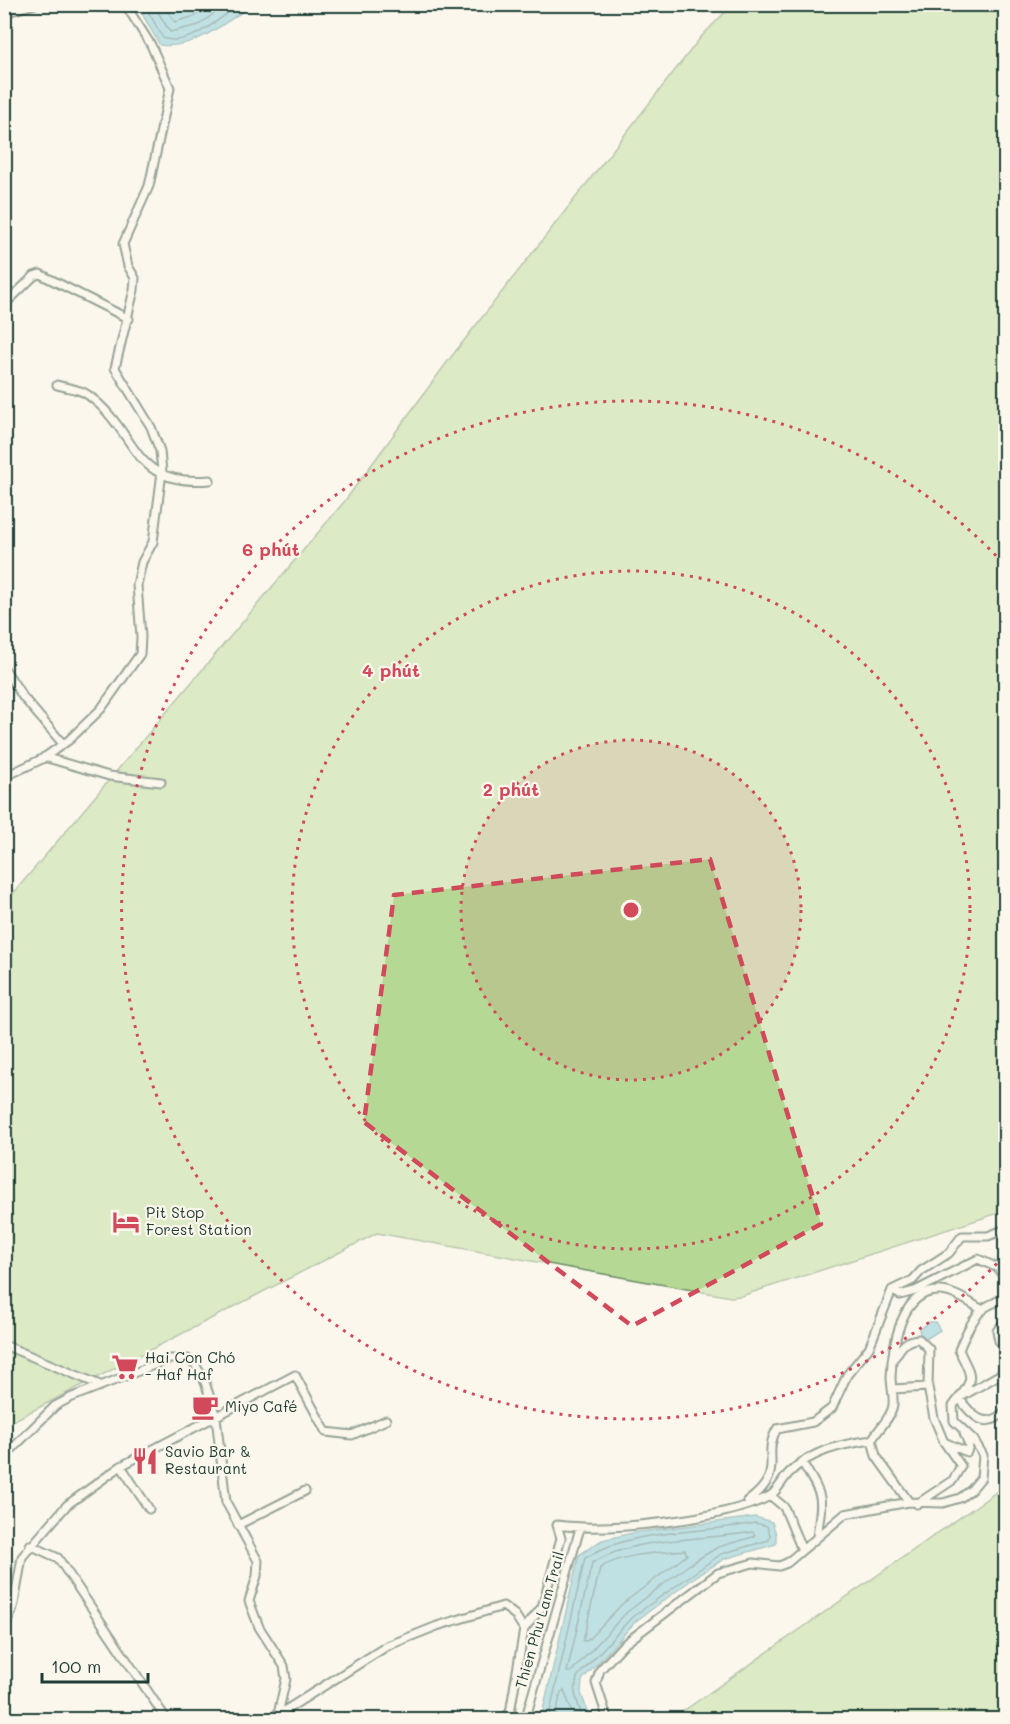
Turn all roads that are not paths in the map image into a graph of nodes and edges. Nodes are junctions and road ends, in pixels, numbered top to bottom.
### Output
1 (35, 4) edge
2 (125, 4) edge
3 (4, 13) edge
4 (4, 305) edge
5 (129, 319) junction
6 (57, 385) dead end
7 (162, 476) junction
8 (210, 480) dead end
9 (4, 668) edge
10 (63, 744) junction
11 (44, 757) junction
12 (4, 777) edge
13 (161, 782) dead end
14 (1005, 1229) edge
15 (1005, 1280) edge
16 (892, 1290) junction
17 (1005, 1293) edge
18 (982, 1310) junction
19 (1005, 1320) edge
20 (4, 1345) edge
21 (1005, 1349) edge
22 (893, 1359) junction
23 (1005, 1371) edge
24 (100, 1385) junction
25 (928, 1387) junction
26 (892, 1389) junction
27 (959, 1398) junction
28 (1005, 1410) edge
29 (216, 1417) junction
30 (386, 1420) dead end
31 (963, 1431) junction
32 (872, 1440) junction
33 (944, 1442) junction
34 (4, 1457) edge
35 (802, 1462) junction
36 (121, 1466) junction
37 (305, 1491) dead end
38 (771, 1496) junction
39 (913, 1503) junction
40 (742, 1505) junction
41 (149, 1509) dead end
42 (238, 1524) junction
43 (580, 1528) junction
44 (817, 1538) junction
45 (30, 1545) junction
46 (802, 1550) junction
47 (524, 1629) junction
48 (4, 1632) edge
49 (278, 1714) junction
50 (512, 1716) edge
51 (167, 1719) edge
52 (270, 1719) edge
53 (500, 1719) edge
54 (533, 1719) edge
55 (608, 1719) edge

1 - 3 street
2 - 5 street
4 - 5 street
5 - 7 street
6 - 7 street
7 - 8 street
7 - 10 street
9 - 10 street
10 - 11 street
11 - 12 street
11 - 13 street
14 - 16 street
15 - 16 street
16 - 40 street
17 - 18 street
18 - 22 street
18 - 27 street
19 - 21 street
20 - 24 street
22 - 25 street
22 - 26 street
23 - 27 street
24 - 29 street
24 - 34 street
25 - 26 street
25 - 33 street
26 - 32 street
27 - 28 street
27 - 31 street
29 - 30 street
29 - 36 street
29 - 42 street
31 - 33 street
31 - 39 street
32 - 35 street
32 - 39 street
33 - 39 street
35 - 38 street
35 - 44 street
36 - 41 street
36 - 45 street
37 - 42 street
38 - 40 street
38 - 46 street
39 - 44 street
40 - 43 street
42 - 49 street
43 - 47 street
43 - 54 street, Thien Phu Lam Trail
44 - 46 street
45 - 48 street
45 - 51 street
46 - 55 street
47 - 49 street
47 - 50 street
49 - 52 street
50 - 53 street

